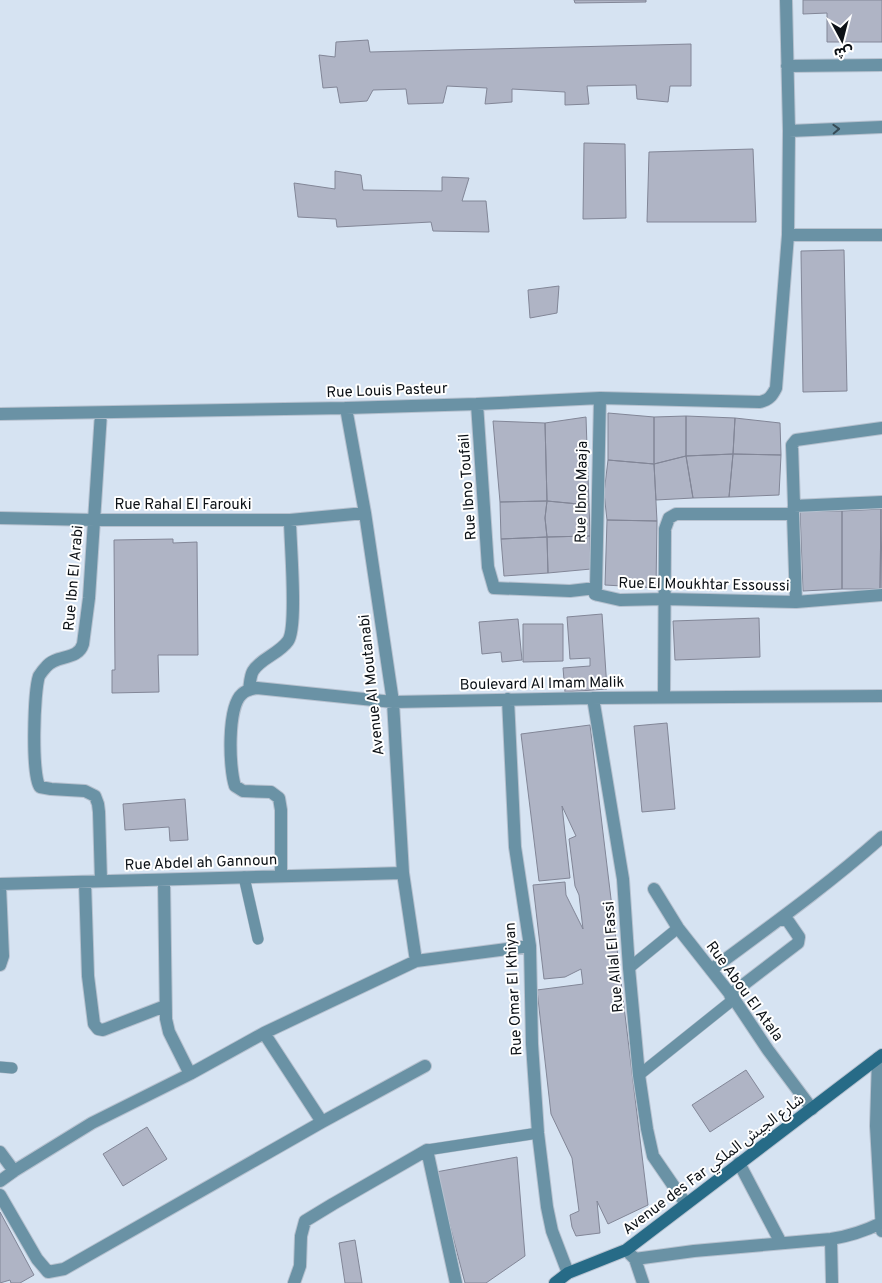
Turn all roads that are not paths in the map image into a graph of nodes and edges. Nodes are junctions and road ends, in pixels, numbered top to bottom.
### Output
1 (786, 0) edge
2 (787, 66) junction
3 (882, 66) edge
4 (882, 127) edge
5 (789, 131) junction
6 (788, 235) junction
7 (882, 235) edge
8 (600, 398) junction
9 (477, 404) junction
10 (346, 408) junction
11 (101, 413) junction
12 (0, 414) edge
13 (882, 428) edge
14 (882, 502) edge
15 (793, 510) junction
16 (365, 513) junction
17 (0, 518) edge
18 (94, 520) junction
19 (290, 520) junction
20 (596, 588) junction
21 (882, 594) edge
22 (664, 598) junction
23 (796, 602) junction
24 (249, 690) junction
25 (882, 696) edge
26 (664, 697) junction
27 (594, 698) junction
28 (508, 700) junction
29 (392, 702) junction
30 (882, 837) edge
31 (403, 873) junction
32 (281, 876) junction
33 (244, 877) junction
34 (164, 880) junction
35 (101, 881) junction
36 (85, 882) junction
37 (0, 885) edge
38 (654, 889) dead end
39 (781, 919) junction
40 (678, 928) junction
41 (258, 939) dead end
42 (530, 946) junction
43 (416, 961) junction
44 (0, 964) edge
45 (629, 968) junction
46 (711, 970) junction
47 (732, 997) junction
48 (165, 1006) junction
49 (264, 1033) junction
50 (880, 1057) edge
51 (425, 1066) dead end
52 (0, 1067) edge
53 (12, 1068) dead end
54 (190, 1074) junction
55 (639, 1075) junction
56 (812, 1109) junction
57 (322, 1122) junction
58 (538, 1134) junction
59 (427, 1150) junction
60 (0, 1152) edge
61 (739, 1163) junction
62 (14, 1171) junction
63 (0, 1181) edge
64 (0, 1195) edge
65 (686, 1204) junction
66 (882, 1228) edge
67 (831, 1239) junction
68 (781, 1243) junction
69 (631, 1255) junction
70 (568, 1273) junction
71 (294, 1283) edge
72 (456, 1283) edge
73 (555, 1283) edge
74 (643, 1283) edge
75 (832, 1283) edge

1 - 2 street
2 - 3 street
2 - 5 street
5 -> 4 street
5 - 6 street
6 - 7 street
6 - 8 street, Rue Louis Pasteur
8 - 9 street, Rue Louis Pasteur
8 - 20 street, Rue Ibno Maaja
9 - 10 street, Rue Louis Pasteur
9 - 20 street, Rue Ibno Toufail
10 - 11 street, Rue Louis Pasteur
10 - 16 street, Avenue Al Moutanabi
11 - 12 street, Rue Louis Pasteur
11 - 18 street, Rue Ibn El Arabi
13 - 15 street
14 - 15 street
15 - 22 street
15 - 23 street
16 - 19 street, Rue Rahal El Farouki
16 - 29 street, Avenue Al Moutanabi
17 - 18 street, Rue Rahal El Farouki
18 - 19 street, Rue Rahal El Farouki
18 - 35 street, Rue Ibn El Arabi
19 - 24 street
20 - 22 street, Rue El Moukhtar Essoussi
21 - 23 street, Rue El Moukhtar Essoussi
22 - 23 street, Rue El Moukhtar Essoussi
22 - 26 street
24 - 29 street, Boulevard Al Imam Malik
24 - 32 street
25 - 26 street, Boulevard Al Imam Malik
26 - 27 street, Boulevard Al Imam Malik
27 - 28 street, Boulevard Al Imam Malik
27 - 45 street, Rue Allal El Fassi
28 - 29 street, Boulevard Al Imam Malik
28 - 42 street, Rue Omar El Khiyan
29 - 31 street, Avenue Al Moutanabi
30 - 39 street
31 - 32 street, Rue Abdel ah Gannoun
31 - 43 street, Avenue Al Moutanabi
32 - 33 street, Rue Abdel ah Gannoun
33 - 34 street, Rue Abdel ah Gannoun
33 - 41 lane
34 - 35 street, Rue Abdel ah Gannoun
34 - 48 street
35 - 36 street, Rue Abdel ah Gannoun
36 - 37 street, Rue Abdel ah Gannoun
36 - 48 street
37 - 44 street
38 - 40 street, Rue Abou El Atala
39 - 46 street
39 - 47 street
40 - 45 lane
40 - 46 street, Rue Abou El Atala
42 - 43 street
42 - 58 street, Rue Omar El Khiyan
43 - 49 street
45 - 55 street, Rue Allal El Fassi
46 - 47 street, Rue Abou El Atala
47 - 55 lane
47 - 56 street, Rue Abou El Atala
48 - 54 street
49 - 54 street
49 - 57 street
50 - 56 main road, Avenue des Far شارع الجيش الملكي
50 - 66 street
51 - 57 street
52 - 53 lane
54 - 62 street
55 - 65 street, Rue Allal El Fassi
56 - 61 main road, Avenue des Far شارع الجيش الملكي
57 - 64 street
58 - 59 lane
58 - 70 street, Rue Omar El Khiyan
59 - 71 street
59 - 72 street
60 - 62 street
61 - 65 main road, Avenue des Far شارع الجيش الملكي
61 - 68 street
62 - 63 street
65 - 69 main road, Avenue des Far شارع الجيش الملكي
66 - 67 street
67 - 68 street
67 - 75 street
68 - 69 street
69 - 70 main road, Avenue des Far شارع الجيش الملكي
69 - 74 street
70 - 73 main road, Avenue des Far شارع الجيش الملكي

